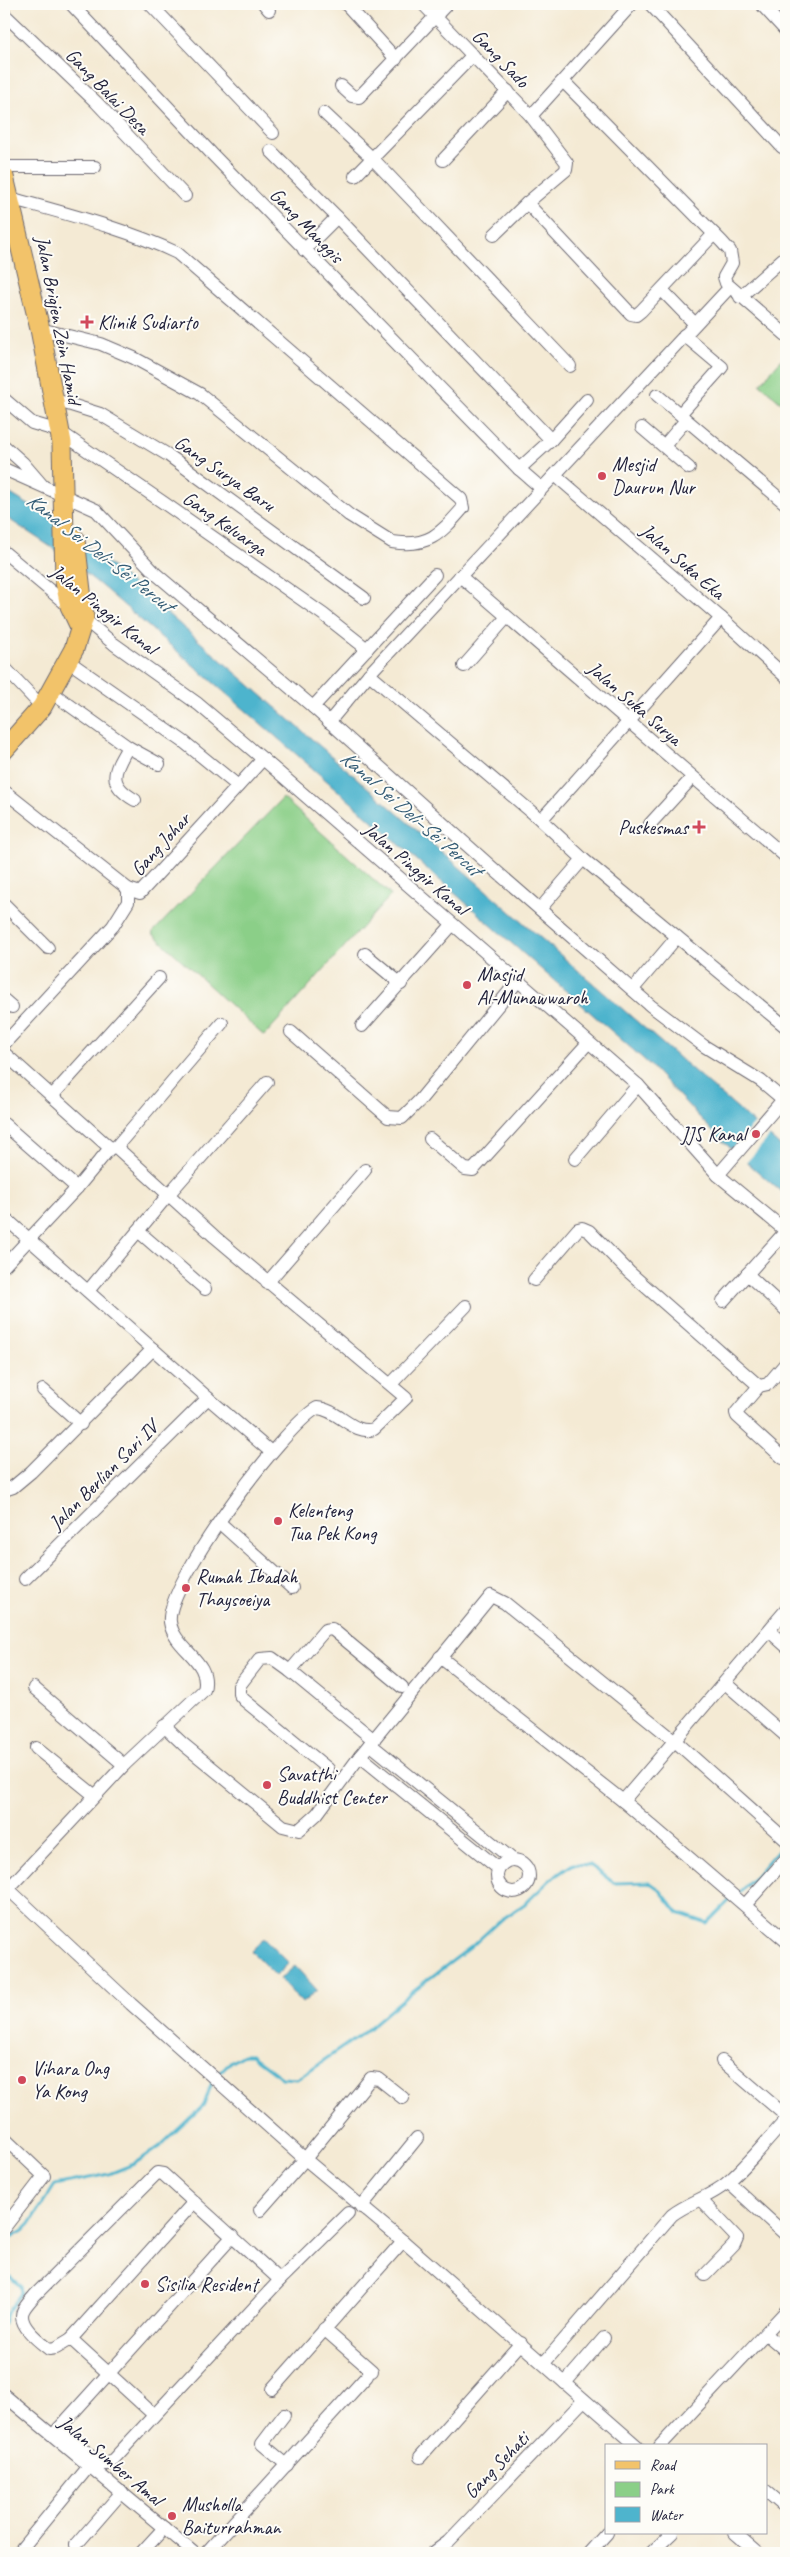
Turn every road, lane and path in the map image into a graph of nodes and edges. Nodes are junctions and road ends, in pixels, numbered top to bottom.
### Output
1 (71, 4) edge
2 (150, 4) edge
3 (346, 4) edge
4 (423, 4) edge
5 (447, 4) edge
6 (632, 4) edge
7 (650, 4) edge
8 (761, 4) edge
9 (4, 14) edge
10 (434, 16) junction
11 (786, 31) edge
12 (473, 55) junction
13 (396, 59) junction
14 (564, 82) junction
15 (341, 86) dead end
16 (508, 91) junction
17 (324, 113) dead end
18 (531, 116) junction
19 (273, 133) dead end
20 (782, 147) dead end
21 (271, 151) dead end
22 (373, 158) junction
23 (442, 160) dead end
24 (4, 167) edge
25 (95, 167) dead end
26 (355, 176) dead end
27 (4, 177) edge
28 (185, 196) dead end
29 (10, 198) junction
30 (528, 204) junction
31 (337, 217) junction
32 (714, 234) junction
33 (494, 235) dead end
34 (304, 250) junction
35 (786, 256) edge
36 (730, 287) junction
37 (662, 290) junction
38 (740, 297) junction
39 (695, 324) junction
40 (40, 329) junction
41 (684, 334) junction
42 (786, 336) edge
43 (570, 366) dead end
44 (657, 394) dead end
45 (4, 398) edge
46 (52, 399) junction
47 (587, 400) dead end
48 (683, 417) junction
49 (642, 428) dead end
50 (59, 431) junction
51 (551, 440) junction
52 (4, 446) edge
53 (664, 446) junction
54 (689, 468) dead end
55 (4, 469) edge
56 (519, 469) junction
57 (554, 475) junction
58 (45, 487) junction
59 (541, 488) junction
60 (68, 500) junction
61 (786, 504) edge
62 (4, 552) edge
63 (434, 575) dead end
64 (460, 576) junction
65 (364, 598) dead end
66 (507, 616) junction
67 (78, 617) junction
68 (721, 618) junction
69 (367, 650) junction
70 (68, 661) junction
71 (464, 666) dead end
72 (4, 667) edge
73 (369, 674) junction
74 (786, 677) edge
75 (46, 699) junction
76 (314, 708) junction
77 (329, 722) junction
78 (630, 723) junction
79 (128, 747) junction
80 (4, 750) edge
81 (263, 759) junction
82 (159, 764) dead end
83 (692, 778) junction
84 (238, 786) junction
85 (4, 791) edge
86 (135, 800) dead end
87 (541, 820) junction
88 (650, 824) dead end
89 (786, 857) edge
90 (583, 859) junction
91 (128, 889) junction
92 (4, 904) edge
93 (540, 910) junction
94 (452, 925) junction
95 (677, 937) junction
96 (48, 948) dead end
97 (365, 954) dead end
98 (159, 978) dead end
99 (517, 982) junction
100 (401, 984) junction
101 (633, 989) junction
102 (222, 1023) dead end
103 (362, 1026) dead end
104 (786, 1027) edge
105 (291, 1032) dead end
106 (588, 1043) junction
107 (4, 1044) edge
108 (4, 1053) edge
109 (267, 1082) dead end
110 (638, 1085) junction
111 (52, 1096) junction
112 (784, 1100) edge
113 (4, 1124) edge
114 (430, 1139) dead end
115 (113, 1148) junction
116 (575, 1159) dead end
117 (365, 1170) dead end
118 (722, 1171) junction
119 (77, 1188) junction
120 (168, 1195) junction
121 (4, 1217) edge
122 (138, 1231) junction
123 (786, 1231) edge
124 (30, 1239) junction
125 (4, 1266) edge
126 (747, 1274) junction
127 (534, 1280) dead end
128 (268, 1283) junction
129 (205, 1289) dead end
130 (88, 1292) junction
131 (723, 1301) dead end
132 (466, 1306) dead end
133 (786, 1310) edge
134 (153, 1349) junction
135 (786, 1363) edge
136 (391, 1384) junction
137 (759, 1386) junction
138 (43, 1390) dead end
139 (208, 1398) junction
140 (80, 1424) junction
141 (271, 1452) junction
142 (783, 1458) dead end
143 (4, 1490) edge
144 (220, 1523) junction
145 (25, 1579) dead end
146 (292, 1588) dead end
147 (786, 1610) edge
148 (769, 1631) junction
149 (786, 1646) edge
150 (440, 1657) junction
151 (290, 1671) junction
152 (725, 1682) junction
153 (402, 1687) dead end
154 (34, 1688) dead end
155 (164, 1726) junction
156 (786, 1736) edge
157 (674, 1741) junction
158 (372, 1742) junction
159 (36, 1748) dead end
160 (360, 1756) junction
161 (124, 1765) junction
162 (328, 1769) dead end
163 (94, 1795) junction
164 (623, 1801) junction
165 (786, 1840) edge
166 (786, 1859) edge
167 (514, 1860) junction
168 (499, 1869) junction
169 (6, 1887) edge
170 (744, 1904) junction
171 (786, 1941) edge
172 (722, 2061) dead end
173 (403, 2098) dead end
174 (786, 2118) edge
175 (4, 2138) edge
176 (417, 2138) dead end
177 (305, 2159) junction
178 (728, 2182) junction
179 (701, 2200) junction
180 (194, 2202) junction
181 (361, 2207) junction
182 (260, 2210) dead end
183 (348, 2213) dead end
184 (5, 2222) edge
185 (786, 2235) edge
186 (232, 2236) junction
187 (403, 2241) junction
188 (705, 2275) dead end
189 (280, 2280) junction
190 (786, 2311) edge
191 (324, 2329) junction
192 (766, 2334) junction
193 (604, 2338) dead end
194 (71, 2339) junction
195 (521, 2343) junction
196 (786, 2351) edge
197 (544, 2363) junction
198 (106, 2369) junction
199 (565, 2383) junction
200 (272, 2390) dead end
201 (4, 2395) edge
202 (584, 2400) junction
203 (153, 2414) junction
204 (284, 2415) dead end
205 (52, 2431) junction
206 (635, 2444) edge
207 (662, 2444) edge
208 (420, 2457) dead end
209 (90, 2465) junction
210 (287, 2466) junction
211 (122, 2492) junction
212 (768, 2493) edge
213 (786, 2508) edge
214 (164, 2528) junction
215 (606, 2534) edge
216 (671, 2534) edge
217 (736, 2534) edge
218 (76, 2545) dead end
219 (18, 2553) edge
220 (141, 2553) edge
221 (194, 2553) edge
222 (206, 2553) edge
223 (433, 2553) edge
224 (589, 2553) edge
225 (651, 2553) edge
226 (758, 2553) edge

1 - 34 street, Gang Manggis
2 - 19 street
3 - 13 street
4 - 10 street, Gang Sado
5 - 10 street
6 - 14 street
7 - 20 street
8 - 11 street
9 - 28 street, Gang Balai Desa
10 - 12 street, Gang Sado
10 - 13 street
12 - 16 street, Gang Sado
12 - 22 street
13 - 15 street
14 - 18 street
14 - 32 street
16 - 18 street, Gang Sado
16 - 23 street
17 - 22 street
18 - 30 street, Gang Sado
21 - 31 street
22 - 26 street
22 - 43 street
24 - 25 street
27 - 29 main road, Jalan Brigjen Zein Hamid
29 - 40 main road, Jalan Brigjen Zein Hamid
29 - 40 street
30 - 33 street
30 - 37 street
31 - 34 street
31 - 51 street
32 - 36 street
32 - 37 street
34 - 56 street, Gang Manggis
35 - 38 street
36 - 38 street
36 - 39 street
37 - 39 street
38 - 42 street
39 - 41 street
40 - 46 main road, Jalan Brigjen Zein Hamid
41 - 48 street
41 - 57 street
44 - 48 street
45 - 50 street, Gang Keluarga
46 - 50 main road, Jalan Brigjen Zein Hamid
46 - 65 street, Gang Surya Baru
47 - 51 street
48 - 53 street
48 - 61 street
49 - 53 street
50 - 60 main road, Jalan Brigjen Zein Hamid
50 - 69 street, Gang Keluarga
51 - 56 street
52 - 58 street
53 - 54 street
55 - 58 street
56 - 59 street, Gang Manggis
57 - 59 street
57 - 68 street, Jalan Suka Eka
58 - 60 street
59 - 64 street
60 - 67 main road, Jalan Brigjen Zein Hamid
60 - 76 street
62 - 67 street, Jalan Pinggir Kanal
63 - 69 street
64 - 66 street, Jalan Suka Surya
64 - 73 street
66 - 71 street
66 - 78 street, Jalan Suka Surya
67 - 70 main road
67 - 81 street, Jalan Pinggir Kanal
68 - 74 street, Jalan Suka Eka
68 - 78 street
69 - 76 street
70 - 75 main road
70 - 84 street
72 - 75 street
73 - 77 street
73 - 87 street
75 - 79 street
75 - 80 main road
76 - 77 street
77 - 93 street
78 - 83 street, Jalan Suka Surya
78 - 87 street
79 - 82 street
79 - 86 street
81 - 84 street, Gang Johar
81 - 94 street, Jalan Pinggir Kanal
83 - 88 street
83 - 89 street, Jalan Suka Surya
84 - 91 street, Gang Johar
85 - 91 street, Gang Johar
87 - 90 street
90 - 93 street
90 - 95 street
91 - 107 street
92 - 96 street
93 - 101 street
94 - 99 street, Jalan Pinggir Kanal
94 - 100 street
95 - 101 street
95 - 104 street
97 - 100 street
98 - 111 street
99 - 105 street
99 - 106 street, Jalan Pinggir Kanal
100 - 103 street
101 - 112 street
102 - 115 street
106 - 110 street, Jalan Pinggir Kanal
106 - 114 street
108 - 111 street
109 - 120 street
110 - 116 street
110 - 118 street, Jalan Pinggir Kanal
111 - 115 street
112 - 118 street
113 - 119 street
115 - 119 street
115 - 120 street
117 - 128 street
118 - 123 street, Jalan Pinggir Kanal
119 - 124 street
120 - 122 street
120 - 128 street
121 - 124 street
122 - 129 street
122 - 130 street
123 - 126 street
124 - 125 street
124 - 130 street
126 - 131 street
126 - 133 street
127 - 137 street
128 - 136 street
130 - 134 street
132 - 136 street
134 - 139 street
134 - 140 street
135 - 137 street
136 - 141 street
137 - 142 street
138 - 140 street
139 - 141 street
139 - 145 street, Jalan Berlian Sari IV
140 - 143 street
141 - 144 street
144 - 146 street
144 - 155 street
147 - 148 street
148 - 149 street
148 - 152 street
150 - 157 street
150 - 158 street
150 - 164 street
151 - 153 street
151 - 158 street
151 - 162 street
152 - 156 street
152 - 157 street
154 - 161 street
155 - 160 street
155 - 161 street
157 - 164 street
157 - 165 street
158 - 160 street
158 - 167 street
159 - 163 street
160 - 168 street
161 - 163 street
163 - 169 street
164 - 170 street
166 - 170 street
167 - 168 street
167 - 168 street
169 - 177 street
170 - 171 street
172 - 174 street
173 - 177 street
174 - 178 street
175 - 184 street
176 - 181 street
177 - 181 street
177 - 182 street
178 - 179 street
178 - 185 street
179 - 188 street
179 - 197 street
180 - 186 street
180 - 194 street
180 - 194 street
181 - 187 street
183 - 189 street
186 - 189 street
186 - 198 street
187 - 191 street
187 - 195 street
189 - 203 street
190 - 192 street
191 - 200 street
191 - 210 street
192 - 196 street
192 - 207 street
193 - 199 street
194 - 198 street
195 - 197 street
195 - 208 street
197 - 199 street
198 - 203 street
198 - 205 street
199 - 202 street
201 - 205 street, Jalan Sumber Amal
202 - 206 street
202 - 223 street, Gang Sehati
203 - 205 street
204 - 210 street
205 - 209 street, Jalan Sumber Amal
209 - 211 street, Jalan Sumber Amal
209 - 219 street
210 - 222 street
211 - 214 street, Jalan Sumber Amal
211 - 218 street
212 - 213 street
214 - 220 street
214 - 221 street, Jalan Sumber Amal
215 - 224 street
216 - 225 street
217 - 226 street

